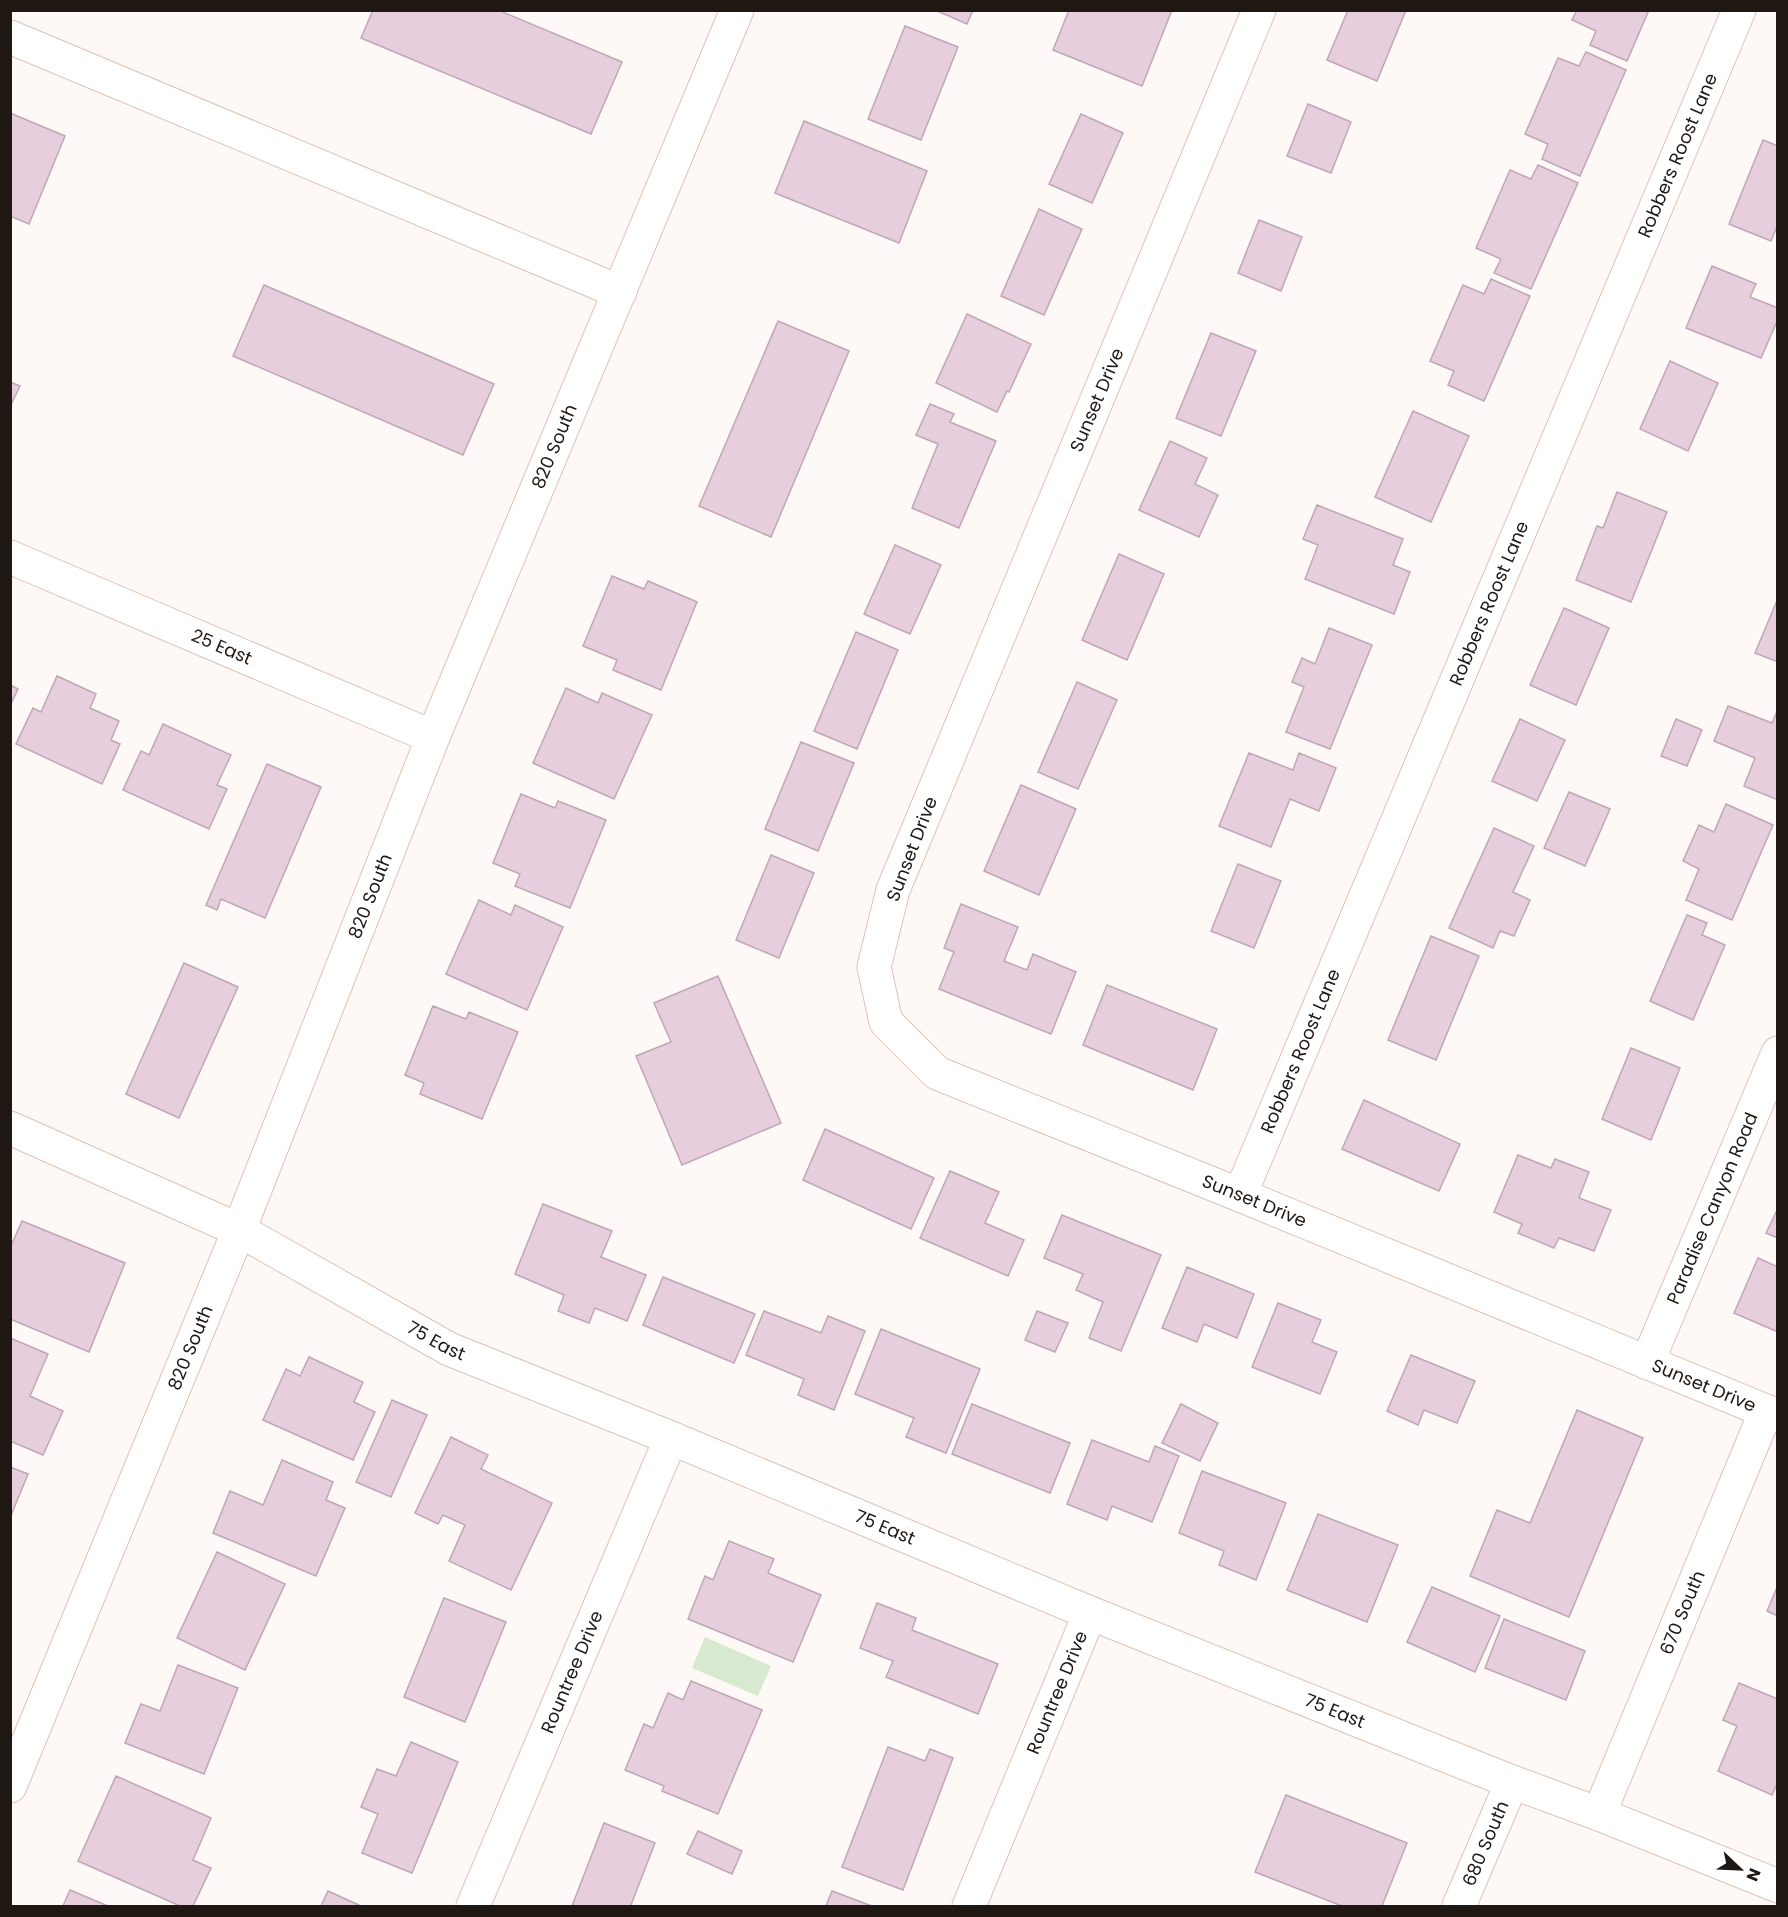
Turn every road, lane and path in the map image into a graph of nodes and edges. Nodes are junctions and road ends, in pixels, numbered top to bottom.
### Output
1 (737, 10) edge
2 (1259, 10) edge
3 (1739, 10) edge
4 (10, 36) edge
5 (620, 292) junction
6 (10, 557) edge
7 (433, 737) junction
8 (1778, 1053) edge
9 (10, 1128) edge
10 (1240, 1195) junction
11 (239, 1230) junction
12 (1647, 1363) junction
13 (1772, 1414) edge
14 (671, 1438) junction
15 (1090, 1613) junction
16 (1512, 1782) junction
17 (10, 1786) edge
18 (1599, 1814) junction
19 (1778, 1886) edge
20 (473, 1906) edge
21 (969, 1906) edge
22 (1460, 1906) edge

1 - 5 street, 820 South
2 - 10 street, Sunset Drive
3 - 10 street, Robbers Roost Lane
4 - 5 street
5 - 7 street, 820 South
6 - 7 street, 25 East
7 - 11 street, 820 South
8 - 12 street, Paradise Canyon Road
9 - 11 street, 75 East
10 - 12 street, Sunset Drive
11 - 14 street, 75 East
11 - 17 street, 820 South
12 - 13 street, Sunset Drive
13 - 18 street, 670 South
14 - 15 street, 75 East
14 - 20 street, Rountree Drive
15 - 16 street, 75 East
15 - 21 street, Rountree Drive
16 - 18 street, 75 East
16 - 22 street, 680 South
18 - 19 street, 75 East

